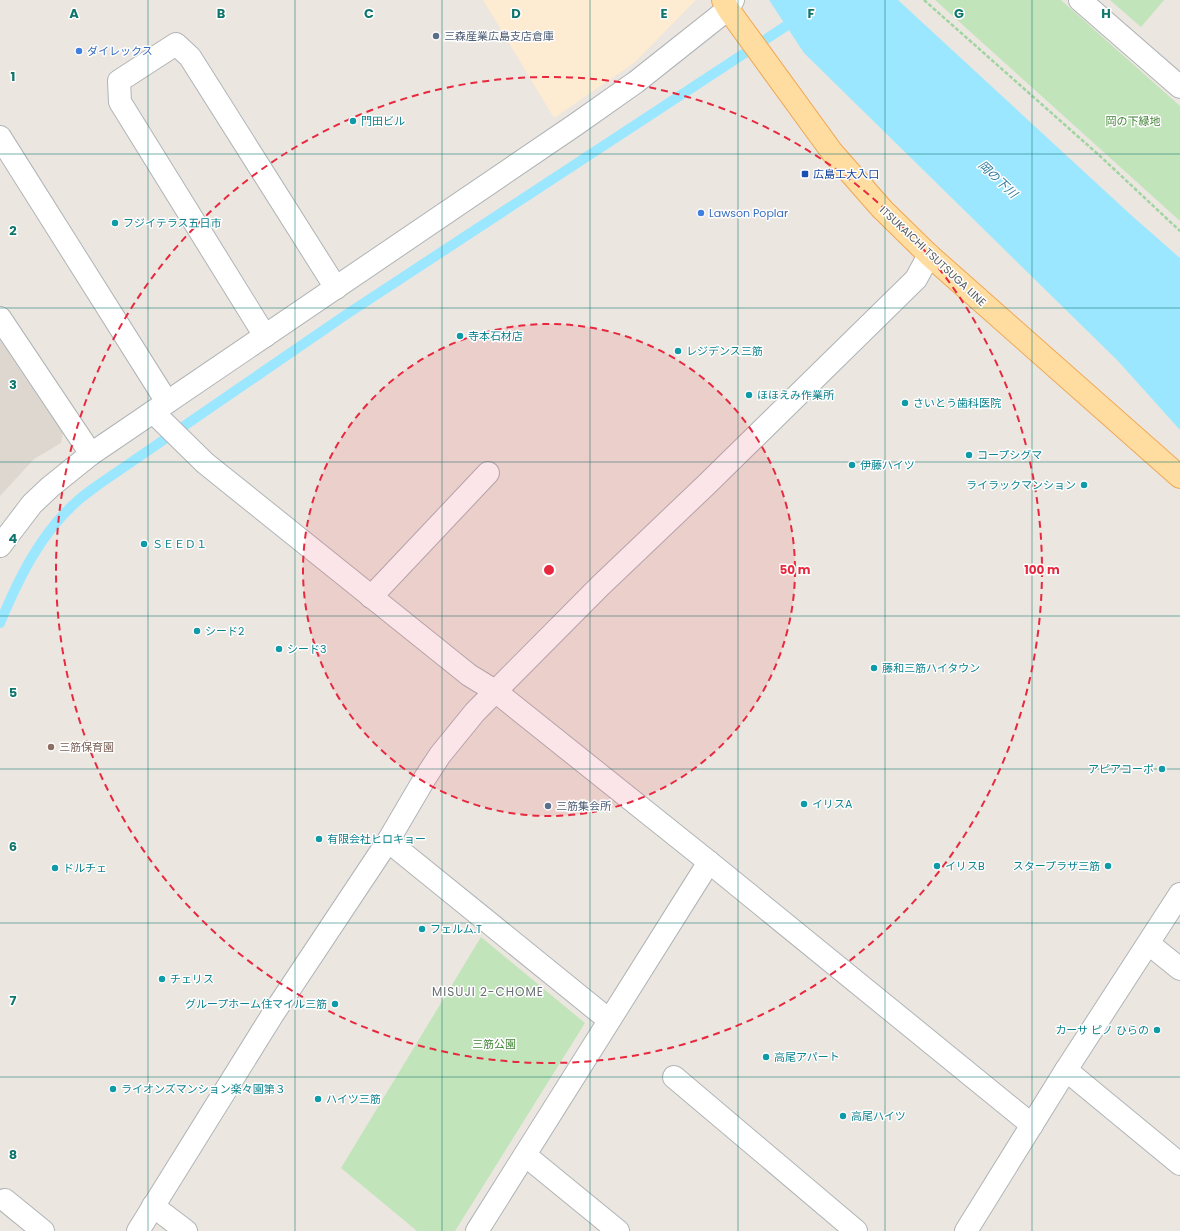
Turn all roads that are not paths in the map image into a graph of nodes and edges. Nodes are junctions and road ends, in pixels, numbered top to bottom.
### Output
1 (1080, 0) edge
2 (728, 3) edge
3 (1180, 87) edge
4 (0, 137) edge
5 (929, 255) junction
6 (336, 288) junction
7 (0, 318) edge
8 (265, 336) junction
9 (160, 411) junction
10 (91, 454) junction
11 (488, 473) dead end
12 (1180, 477) edge
13 (0, 546) edge
14 (371, 597) junction
15 (495, 691) junction
16 (388, 841) junction
17 (709, 862) junction
18 (1180, 894) edge
19 (1149, 944) junction
20 (1180, 969) edge
21 (609, 1020) junction
22 (1066, 1070) junction
23 (674, 1077) dead end
24 (1032, 1125) junction
25 (525, 1155) junction
26 (1180, 1164) edge
27 (5, 1200) dead end
28 (153, 1206) junction
29 (43, 1231) edge
30 (138, 1231) edge
31 (186, 1231) edge
32 (477, 1231) edge
33 (618, 1231) edge
34 (856, 1231) edge
35 (966, 1231) edge

1 - 3 street
2 - 5 main road, ITSUKAICHI TSUTSUGA LINE
2 - 6 street
4 - 9 street
5 - 12 main road, ITSUKAICHI TSUTSUGA LINE
5 - 15 street
6 - 8 street
6 - 8 street
7 - 10 street
8 - 9 street
9 - 10 street
9 - 14 street
10 - 13 street
11 - 14 street
14 - 15 street
15 - 16 street
15 - 17 street
16 - 21 street
16 - 28 street
17 - 21 street
17 - 24 street
18 - 19 street
19 - 20 street
19 - 22 street
21 - 25 street
22 - 24 street
22 - 26 street
23 - 34 street
24 - 35 street
25 - 32 street
25 - 33 street
27 - 29 street
28 - 30 street
28 - 31 street

